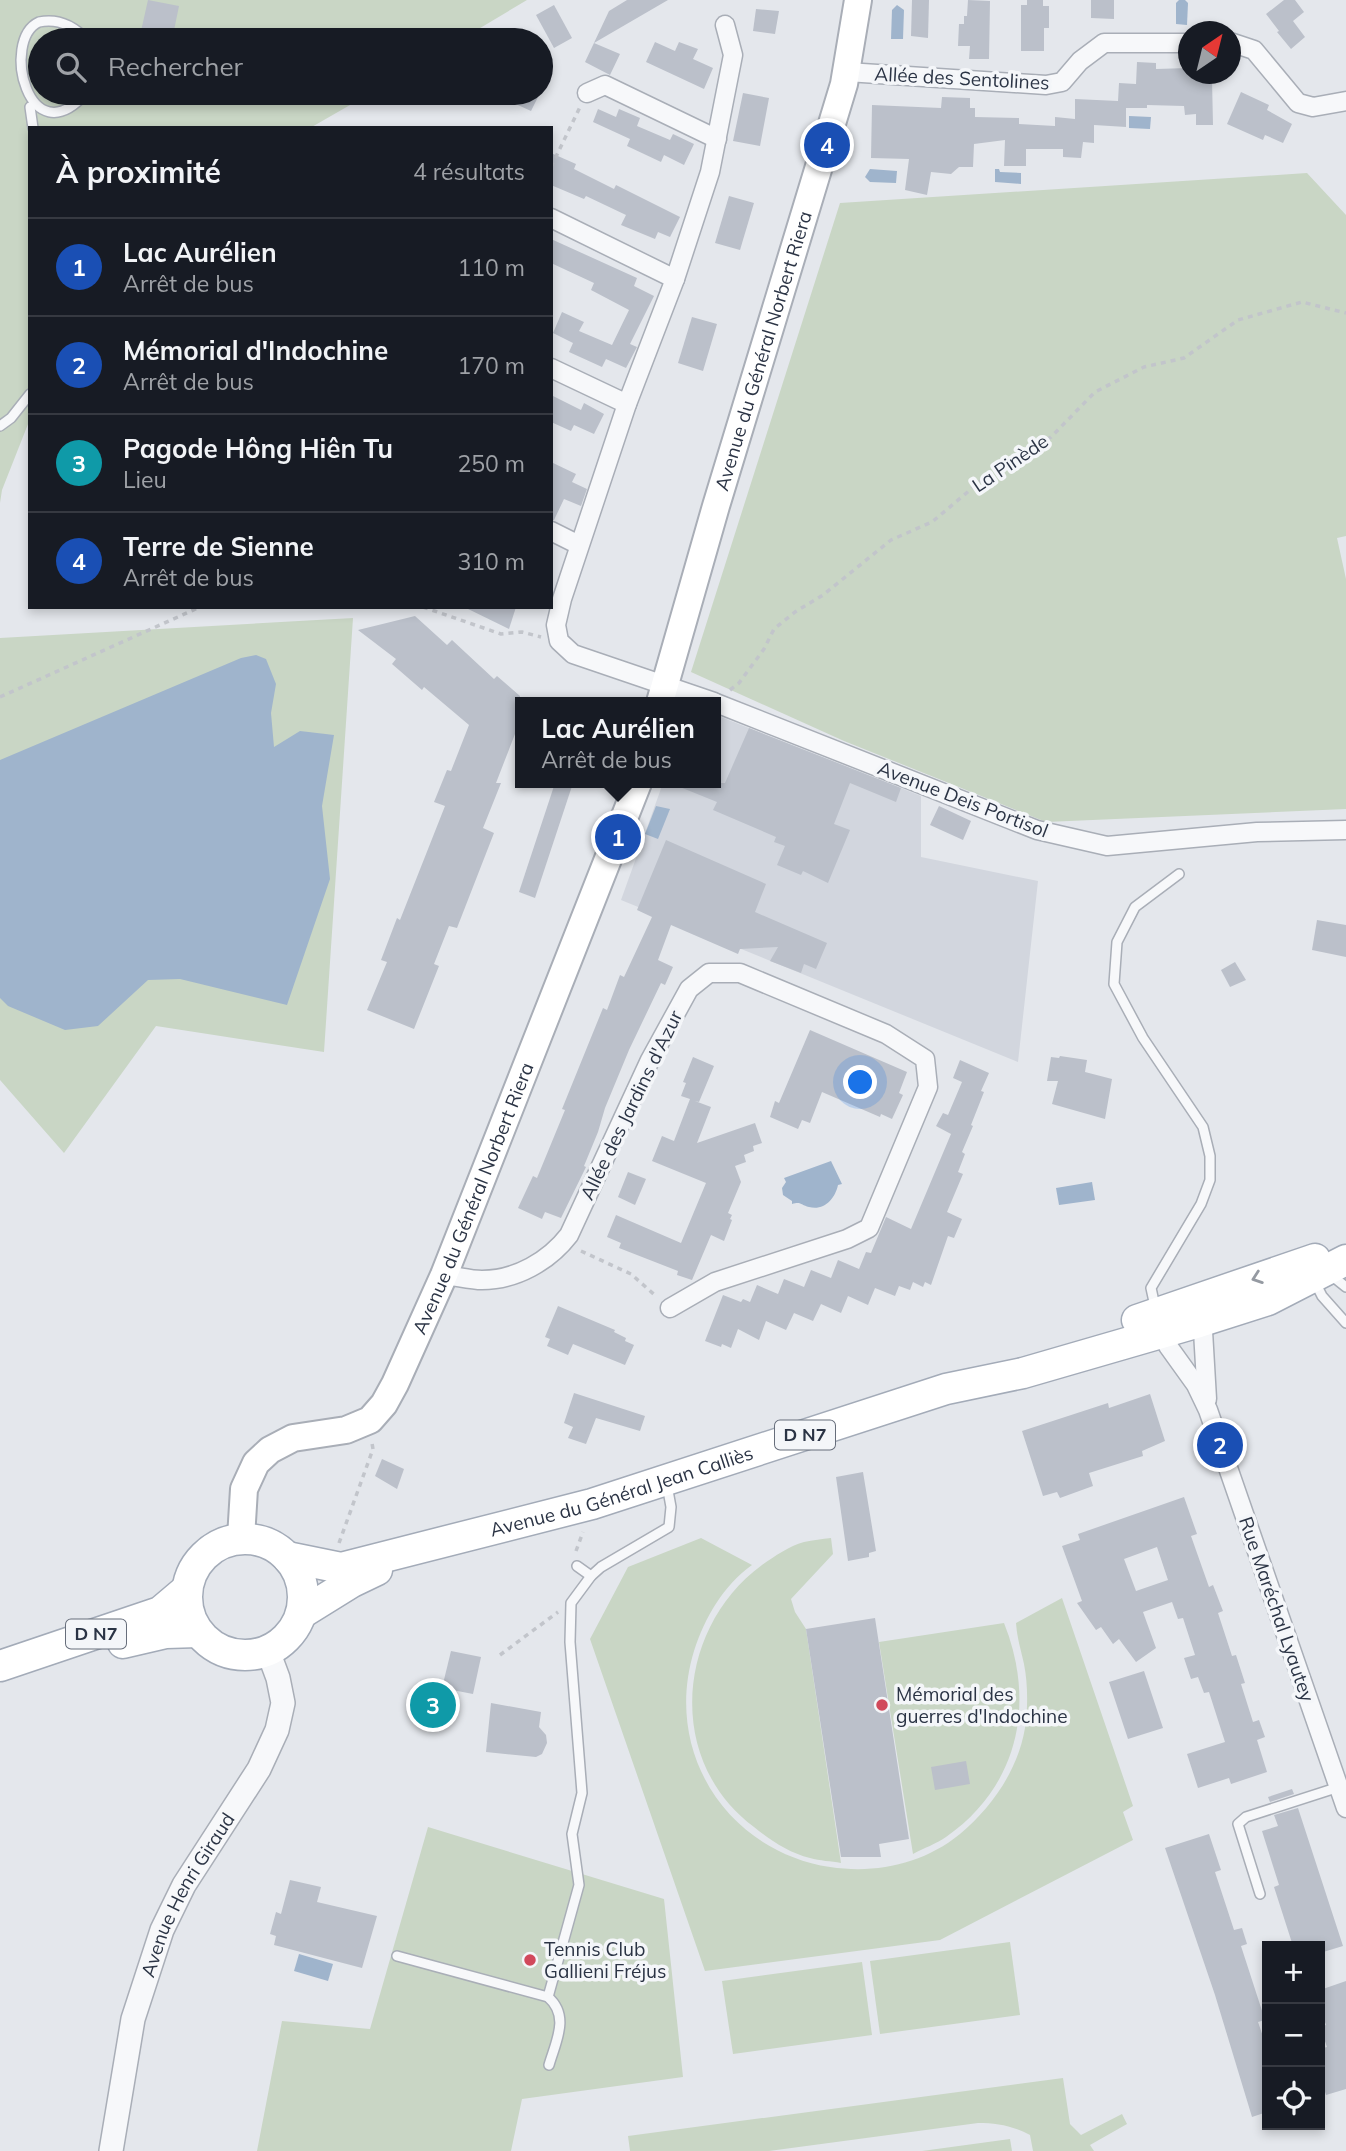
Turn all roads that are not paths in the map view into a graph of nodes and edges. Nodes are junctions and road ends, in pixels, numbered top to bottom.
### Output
1 (858, 0) edge
2 (725, 25) dead end
3 (75, 28) edge
4 (15, 37) dead end
5 (1178, 43) edge
6 (1241, 45) edge
7 (847, 72) junction
8 (587, 93) road end
9 (1346, 101) edge
10 (28, 104) edge
11 (29, 105) edge
12 (73, 105) edge
13 (32, 126) edge
14 (717, 139) junction
15 (553, 219) edge
16 (675, 279) junction
17 (553, 369) edge
18 (28, 397) edge
19 (627, 404) junction
20 (0, 426) edge
21 (553, 532) edge
22 (579, 545) junction
23 (663, 693) edge
24 (694, 697) edge
25 (721, 702) edge
26 (636, 788) edge
27 (1346, 830) edge
28 (1179, 874) dead end
29 (1328, 1267) edge
30 (444, 1275) junction
31 (670, 1308) road end
32 (1194, 1312) junction
33 (1160, 1323) junction
34 (1346, 1323) edge
35 (1208, 1410) junction
36 (666, 1480) junction
37 (241, 1538) junction
38 (441, 1541) junction
39 (287, 1557) junction
40 (577, 1566) dead end
41 (591, 1576) junction
42 (186, 1590) junction
43 (302, 1612) junction
44 (198, 1632) junction
45 (268, 1651) junction
46 (0, 1666) edge
47 (0, 1673) edge
48 (1339, 1787) junction
49 (1346, 1808) edge
50 (1260, 1894) dead end
51 (397, 1956) dead end
52 (548, 1997) junction
53 (549, 2065) dead end
54 (111, 2151) edge

1 - 7 main road, Avenue du Général Norbert Riera
2 - 14 street
3 - 4 lane
5 - 7 street, Allée des Sentolines
6 - 9 street
7 - 23 main road, Avenue du Général Norbert Riera
8 - 14 street
10 - 13 lane
11 - 12 lane
14 - 16 street
15 - 16 street
16 - 19 street
17 - 19 street
18 - 20 lane
19 - 22 street
21 - 22 street
22 - 23 street, Avenue Deis Portisol
23 - 24 street, Avenue Deis Portisol
25 - 27 street, Avenue Deis Portisol
26 - 30 main road, Avenue du Général Norbert Riera
28 - 33 lane
29 - 32 main road, D N7
29 - 34 lane
30 - 31 street, Allée des Jardins d'Azur
30 - 37 main road, Avenue du Général Norbert Riera
32 - 33 main road, D N7
32 - 35 street
33 - 35 street
33 - 36 main road, Avenue du Général Jean Calliès / D N7
35 - 48 street, Rue Maréchal Lyautey
36 - 38 main road, Avenue du Général Jean Calliès / D N7
36 - 41 lane
37 - 39 main road
37 - 42 main road
38 - 39 main road, Avenue du Général Jean Calliès / D N7
38 - 43 main road, Avenue du Général Jean Calliès / D N7
39 - 43 main road
40 - 41 lane
41 - 52 lane
42 - 44 main road
42 - 46 main road, D N7
43 - 45 main road
44 - 45 main road
44 - 47 main road, D N7
45 - 54 street, Avenue Henri Giraud
48 - 49 street, Rue Maréchal Lyautey
48 - 50 lane
51 - 52 lane
52 - 53 lane

